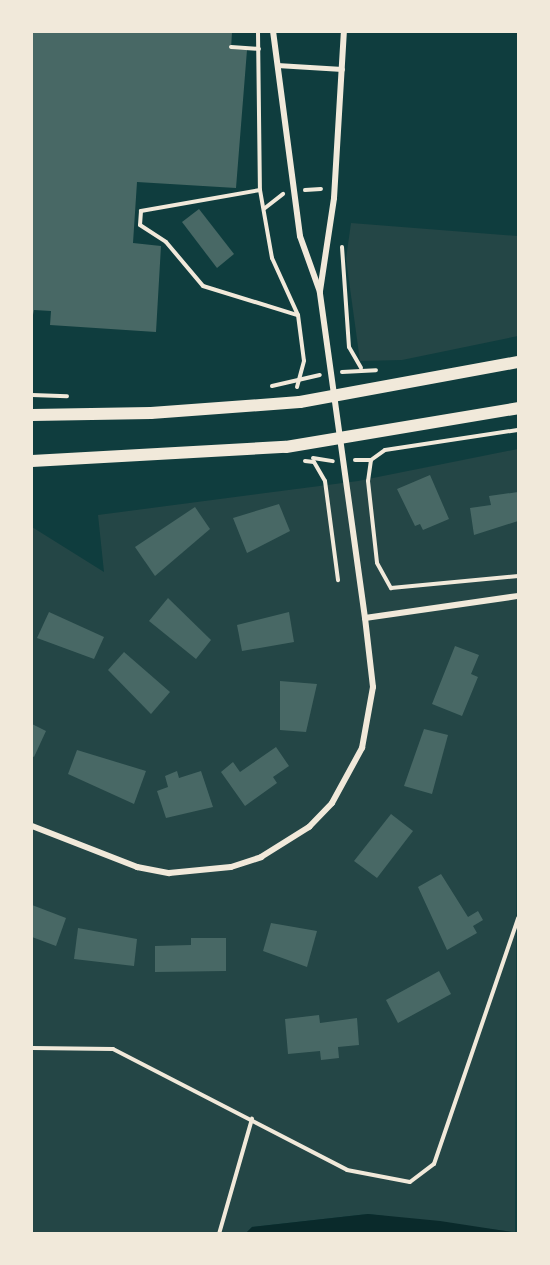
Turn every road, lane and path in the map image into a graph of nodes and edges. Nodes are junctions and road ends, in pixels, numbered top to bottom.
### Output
1 (258, 32) edge
2 (273, 32) edge
3 (344, 32) edge
4 (231, 47) dead end
5 (260, 49) junction
6 (277, 65) junction
7 (342, 69) junction
8 (322, 189) dead end
9 (260, 190) junction
10 (305, 190) dead end
11 (342, 247) dead end
12 (320, 292) junction
13 (298, 315) junction
14 (519, 362) edge
15 (361, 368) dead end
16 (267, 386) dead end
17 (32, 395) edge
18 (74, 397) dead end
19 (333, 397) junction
20 (519, 408) edge
21 (32, 415) edge
22 (519, 430) edge
23 (339, 440) junction
24 (342, 460) junction
25 (371, 460) junction
26 (32, 461) edge
27 (314, 462) dead end
28 (519, 576) edge
29 (338, 580) dead end
30 (519, 596) edge
31 (365, 618) junction
32 (32, 826) edge
33 (519, 918) edge
34 (32, 1048) edge
35 (252, 1119) junction
36 (219, 1233) edge

1 - 5 path
2 - 6 street
3 - 7 street
4 - 5 path
5 - 9 path
6 - 7 lane
6 - 12 street
7 - 12 street
8 - 10 path
9 - 13 path
9 - 13 path
11 - 15 path
12 - 19 street
13 - 16 path
14 - 19 main road
17 - 18 path
19 - 21 main road
19 - 23 street
20 - 23 main road
22 - 25 path
23 - 24 street
23 - 26 main road
24 - 25 path
24 - 31 street
25 - 28 path
27 - 29 path
30 - 31 street
31 - 32 street
33 - 35 path
34 - 35 path
35 - 36 path

